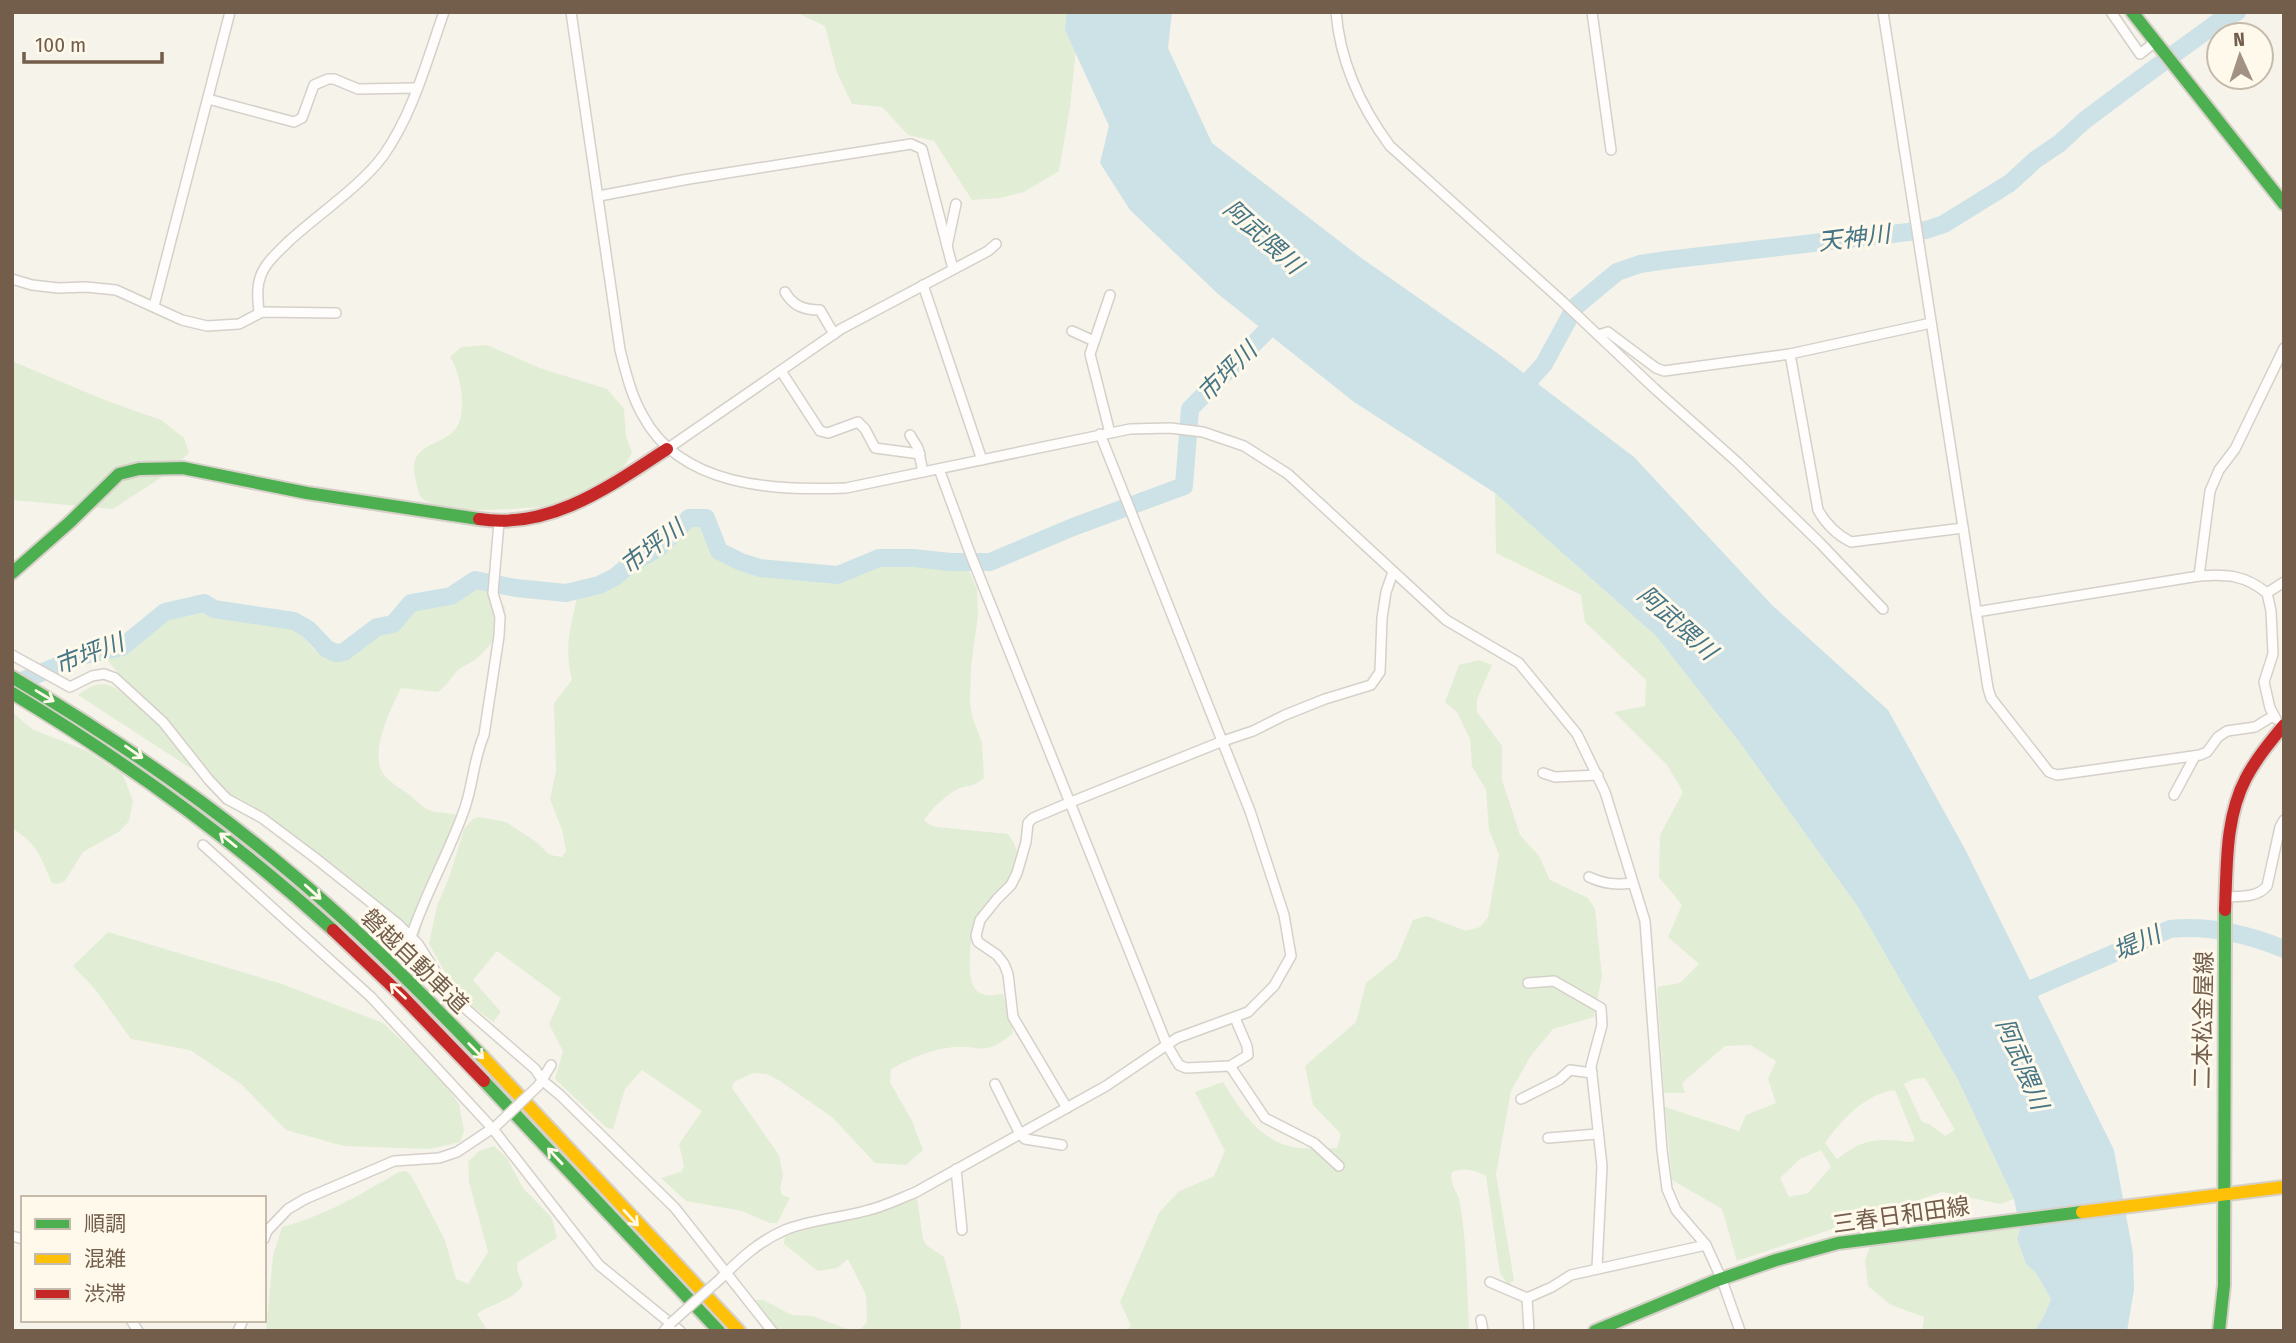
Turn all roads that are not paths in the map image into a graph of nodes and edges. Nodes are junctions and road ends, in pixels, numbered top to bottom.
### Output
1 (230, 12) edge
2 (444, 12) edge
3 (571, 12) edge
4 (1336, 12) edge
5 (1592, 12) edge
6 (1883, 12) edge
7 (2111, 12) edge
8 (2132, 12) edge
9 (2156, 43) junction
10 (417, 88) junction
11 (208, 99) junction
12 (1611, 150) dead end
13 (599, 196) junction
14 (956, 204) dead end
15 (2284, 204) edge
16 (996, 244) dead end
17 (947, 246) junction
18 (953, 269) junction
19 (12, 279) edge
20 (923, 285) junction
21 (785, 292) dead end
22 (1110, 295) dead end
23 (154, 306) junction
24 (259, 313) junction
25 (336, 313) dead end
26 (1931, 323) junction
27 (1072, 331) dead end
28 (834, 334) junction
29 (1598, 335) junction
30 (1094, 341) junction
31 (2284, 348) edge
32 (1790, 354) junction
33 (781, 371) junction
34 (1105, 433) junction
35 (910, 435) dead end
36 (667, 449) junction
37 (920, 454) junction
38 (982, 460) junction
39 (939, 469) junction
40 (923, 472) junction
41 (499, 522) junction
42 (1963, 527) junction
43 (1393, 572) junction
44 (12, 573) edge
45 (2199, 576) junction
46 (2284, 582) edge
47 (2267, 593) junction
48 (1883, 608) dead end
49 (1976, 612) junction
50 (12, 655) edge
51 (12, 677) edge
52 (12, 693) edge
53 (2273, 716) junction
54 (2284, 725) edge
55 (1223, 741) junction
56 (2195, 756) junction
57 (1543, 773) dead end
58 (1598, 775) junction
59 (2174, 794) dead end
60 (1071, 802) junction
61 (2284, 820) edge
62 (203, 845) dead end
63 (1589, 877) dead end
64 (1632, 883) junction
65 (2226, 897) junction
66 (411, 937) junction
67 (1528, 983) dead end
68 (1236, 1018) junction
69 (1167, 1045) junction
70 (551, 1065) dead end
71 (1230, 1066) junction
72 (1592, 1073) junction
73 (540, 1084) junction
74 (995, 1084) dead end
75 (1521, 1099) dead end
76 (1068, 1108) junction
77 (495, 1128) junction
78 (1020, 1134) junction
79 (1597, 1134) junction
80 (1548, 1138) dead end
81 (1062, 1145) dead end
82 (1339, 1166) dead end
83 (956, 1169) junction
84 (2284, 1187) edge
85 (2225, 1193) junction
86 (962, 1230) dead end
87 (266, 1234) edge
88 (1706, 1245) junction
89 (1597, 1268) junction
90 (723, 1276) junction
91 (1722, 1280) junction
92 (1490, 1282) dead end
93 (1527, 1298) junction
94 (671, 1323) junction
95 (664, 1331) edge
96 (680, 1331) edge
97 (719, 1331) edge
98 (738, 1331) edge
99 (772, 1331) edge
100 (1529, 1331) edge
101 (1595, 1331) edge
102 (1740, 1331) edge
103 (2219, 1331) edge

1 - 11 street
2 - 10 street
3 - 13 street
4 - 29 street
5 - 12 street
6 - 26 street
7 - 9 street
8 - 9 main road
9 - 15 main road
10 - 11 street
10 - 24 street
11 - 23 street
13 - 17 street
13 - 36 street
14 - 17 street
16 - 18 street
17 - 18 street
18 - 20 street
19 - 23 street
20 - 28 street
20 - 38 street
21 - 28 street
22 - 30 street
23 - 24 street
24 - 25 street
26 - 32 street
26 - 42 street
27 - 30 street
28 - 33 street
29 - 32 street
29 - 48 street
30 - 34 street
31 - 45 street
32 - 42 street
33 - 36 street
33 - 37 street
34 - 38 street
34 - 43 street
34 - 55 street
35 - 37 street
36 - 40 street
36 - 41 main road
37 - 40 street
38 - 39 street
39 - 40 street
39 - 60 street
41 - 44 main road
41 - 66 street
42 - 49 street
43 - 55 street
43 - 58 street
45 - 47 street
45 - 49 street
46 - 47 street
47 - 53 street
49 - 56 street
50 - 66 street
51 -> 98 main road, 磐越自動車道
97 -> 52 main road, 磐越自動車道
53 - 54 street
53 - 56 street
54 - 65 main road, 二本松金屋線
55 - 60 street
55 - 68 street
56 - 59 street
57 - 58 street
58 - 64 street
60 - 69 street
60 - 76 street
61 - 65 street
62 - 77 street
63 - 64 street
64 - 88 street
65 - 85 main road, 二本松金屋線
66 - 73 street
67 - 72 street
68 - 69 street
68 - 71 street
69 - 71 street
69 - 76 street
70 - 73 street
71 - 82 street
72 - 75 street
72 - 79 street
73 - 77 street, bridge
73 - 90 street
74 - 78 street
76 - 78 street
77 - 87 street
77 - 94 street
78 - 81 street
78 - 83 street
79 - 80 street
79 - 89 street
83 - 86 street
83 - 90 street
84 - 85 main road, 三春日和田線
85 - 91 main road, 三春日和田線
85 - 103 main road, 二本松金屋線
88 - 89 street
88 - 91 street
89 - 93 street
90 - 94 street, bridge
90 - 99 street
91 - 101 main road, 三春日和田線
91 - 102 street
92 - 93 street
93 - 100 street
94 - 95 street
94 - 96 street

